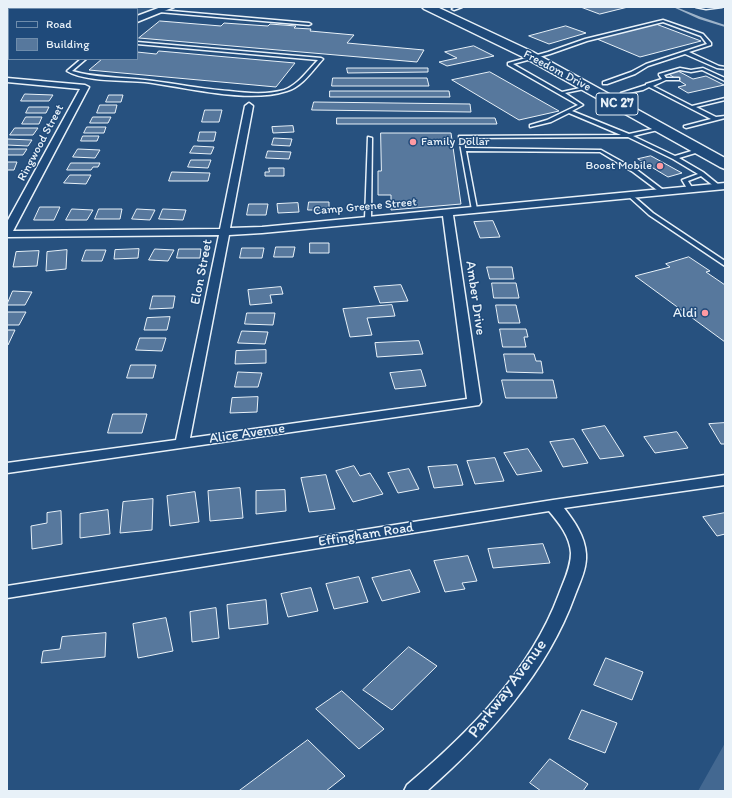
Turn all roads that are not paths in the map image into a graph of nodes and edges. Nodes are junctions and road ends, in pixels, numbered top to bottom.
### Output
1 (428, 7) edge
2 (698, 7) edge
3 (720, 7) edge
4 (454, 8) edge
5 (164, 9) edge
6 (138, 19) edge
7 (309, 24) dead end
8 (138, 43) edge
9 (685, 52) junction
10 (549, 53) junction
11 (533, 58) junction
12 (83, 60) edge
13 (725, 68) edge
14 (691, 71) junction
15 (688, 76) dead end
16 (677, 78) dead end
17 (665, 79) junction
18 (7, 80) edge
19 (725, 80) edge
20 (605, 83) junction
21 (648, 85) junction
22 (587, 87) junction
23 (561, 93) junction
24 (623, 93) junction
25 (725, 100) edge
26 (249, 106) dead end
27 (692, 107) junction
28 (570, 112) junction
29 (725, 117) edge
30 (716, 119) junction
31 (532, 126) dead end
32 (686, 127) junction
33 (660, 128) junction
34 (630, 136) junction
35 (370, 138) dead end
36 (703, 144) junction
37 (463, 148) junction
38 (675, 158) junction
39 (725, 164) edge
40 (702, 174) junction
41 (721, 186) edge
42 (690, 189) junction
43 (663, 192) junction
44 (630, 195) junction
45 (474, 209) junction
46 (448, 212) junction
47 (368, 219) junction
48 (225, 232) junction
49 (7, 233) edge
50 (725, 264) edge
51 (472, 389) joint
52 (182, 443) junction
53 (7, 468) edge
54 (725, 480) edge
55 (553, 505) junction
56 (7, 592) edge
57 (414, 791) edge

1 - 11 main road, Freedom Drive / NC 27
2 - 3 lane
4 - 10 main road, Freedom Drive / NC 27
5 - 6 street
5 - 7 lane
8 - 12 lane
9 - 10 lane
9 - 13 lane
9 - 20 lane
10 - 11 lane
10 - 20 main road, Freedom Drive / NC 27
11 - 22 main road, Freedom Drive / NC 27
11 - 23 lane
14 - 15 lane
14 - 17 lane
14 - 19 lane
16 - 17 lane
17 - 21 lane
18 - 49 street, Ringwood Street
20 - 24 main road, Freedom Drive / NC 27
21 - 24 lane
21 - 27 lane
22 - 23 lane
22 - 33 main road, Freedom Drive / NC 27
23 - 28 lane
24 - 32 main road, Freedom Drive / NC 27
25 - 27 lane
26 - 48 street, Elon Street
27 - 30 lane
28 - 31 lane
28 - 34 lane
29 - 30 lane
30 - 32 lane
32 - 36 main road, Freedom Drive / NC 27
33 - 34 lane
33 - 36 main road, Freedom Drive / NC 27
34 - 37 lane
34 - 38 lane
35 - 47 lane
36 - 38 lane
36 - 39 main road, Freedom Drive / NC 27
37 - 43 lane
37 - 45 lane
38 - 40 lane
40 - 41 lane
40 - 42 lane
41 - 42 street, Camp Greene Street
42 - 43 street, Camp Greene Street
43 - 44 street, Camp Greene Street
44 - 45 street, Camp Greene Street
44 - 50 lane
45 - 46 street, Camp Greene Street
46 - 47 street, Camp Greene Street
46 - 51 street, Amber Drive
47 - 48 street, Camp Greene Street
48 - 49 street, Camp Greene Street
48 - 52 street, Elon Street
51 - 52 street, Alice Avenue
52 - 53 street, Alice Avenue
54 - 55 street, Effingham Road
55 - 56 street, Effingham Road
55 - 57 street, Parkway Avenue

